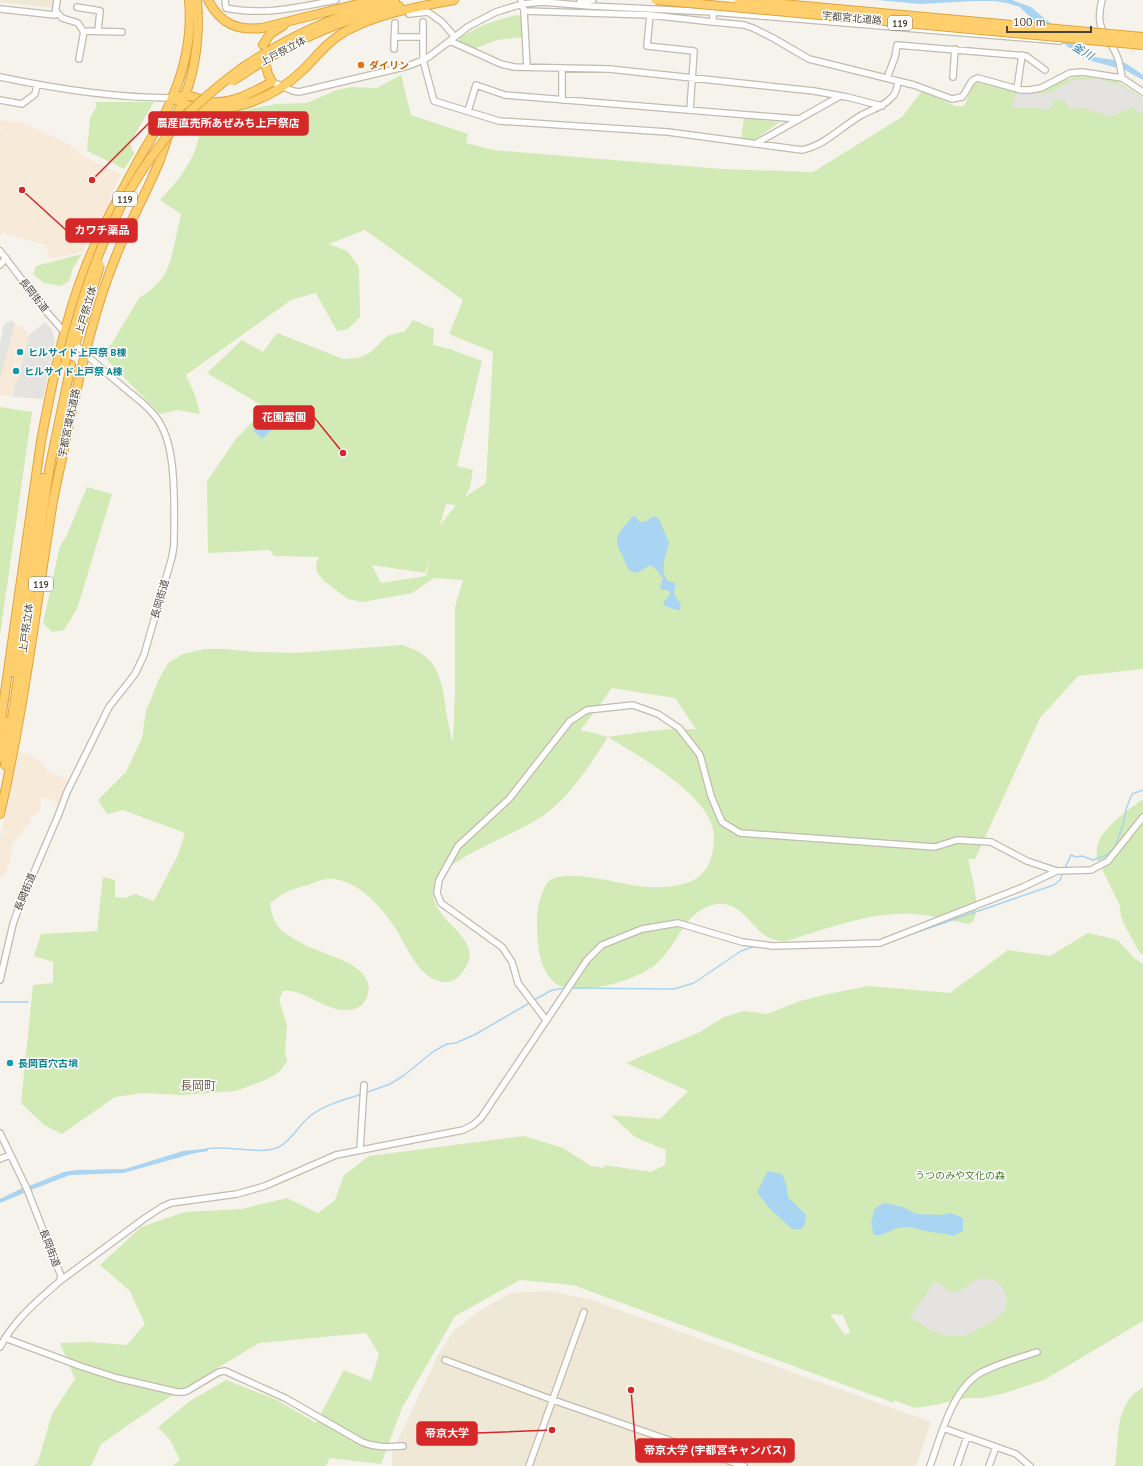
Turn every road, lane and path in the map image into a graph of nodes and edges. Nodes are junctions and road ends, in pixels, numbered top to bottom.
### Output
1 (57, 0) edge
2 (189, 0) edge
3 (197, 0) edge
4 (208, 0) edge
5 (225, 0) edge
6 (336, 0) edge
7 (395, 0) edge
8 (433, 0) edge
9 (454, 0) edge
10 (593, 0) edge
11 (656, 0) edge
12 (739, 0) edge
13 (774, 0) edge
14 (1102, 0) edge
15 (522, 2) edge
16 (820, 2) edge
17 (570, 3) junction
18 (77, 7) dead end
19 (375, 7) edge
20 (0, 9) edge
21 (56, 11) junction
22 (524, 11) junction
23 (713, 12) junction
24 (409, 14) dead end
25 (650, 15) junction
26 (309, 16) junction
27 (423, 22) dead end
28 (713, 22) junction
29 (395, 23) dead end
30 (1102, 30) junction
31 (84, 31) junction
32 (98, 31) junction
33 (122, 32) dead end
34 (1143, 36) edge
35 (394, 37) junction
36 (423, 37) junction
37 (455, 37) junction
38 (450, 41) junction
39 (264, 45) dead end
40 (1143, 45) edge
41 (1111, 46) junction
42 (394, 49) dead end
43 (955, 49) junction
44 (1143, 49) edge
45 (1022, 56) junction
46 (79, 59) dead end
47 (423, 60) junction
48 (266, 66) dead end
49 (528, 67) junction
50 (562, 68) junction
51 (1045, 70) dead end
52 (953, 76) dead end
53 (0, 77) edge
54 (691, 78) junction
55 (887, 78) junction
56 (1122, 78) junction
57 (898, 81) junction
58 (272, 82) junction
59 (37, 85) junction
60 (283, 86) junction
61 (1017, 89) junction
62 (1143, 92) edge
63 (185, 94) junction
64 (841, 96) junction
65 (172, 98) junction
66 (0, 100) edge
67 (562, 100) junction
68 (182, 103) junction
69 (882, 106) junction
70 (690, 110) junction
71 (468, 111) junction
72 (799, 119) junction
73 (755, 144) junction
74 (0, 251) edge
75 (6, 258) junction
76 (0, 265) edge
77 (65, 333) junction
78 (85, 354) junction
79 (68, 365) junction
80 (0, 727) edge
81 (0, 758) edge
82 (0, 798) edge
83 (0, 814) edge
84 (1143, 817) edge
85 (1057, 871) junction
86 (0, 980) edge
87 (546, 1020) junction
88 (364, 1085) dead end
89 (0, 1133) edge
90 (360, 1150) junction
91 (10, 1155) junction
92 (0, 1159) edge
93 (60, 1281) junction
94 (584, 1312) dead end
95 (5, 1338) junction
96 (0, 1347) edge
97 (1037, 1352) dead end
98 (445, 1360) dead end
99 (553, 1400) junction
100 (943, 1428) junction
101 (967, 1437) junction
102 (403, 1446) dead end
103 (996, 1447) junction
104 (1023, 1463) edge
105 (529, 1466) edge
106 (744, 1466) edge
107 (930, 1466) edge
108 (957, 1466) edge
109 (989, 1466) edge
110 (1030, 1466) edge

1 - 21 street
2 - 65 highway, 119
3 - 63 highway, 宇都宮環状道路 / 119
4 - 26 highway, 119
5 - 6 street
7 - 19 highway, 上戸祭立体 / 119
8 - 19 highway, 上戸祭立体 / 119
9 - 19 highway, 119
10 - 17 street
11 - 40 highway, 宇都宮北道路 / 119, bridge
12 - 34 highway, 宇都宮北道路 / 119, bridge
13 - 16 street
14 - 30 street
15 - 17 street
15 - 22 street
15 - 37 street
16 - 30 street
17 - 23 street
18 - 32 street
19 - 26 highway, 119
19 - 60 highway, 119
19 - 79 highway, 上戸祭立体 / 119, bridge
20 - 21 street
21 - 31 street
22 - 25 street
22 - 49 street
23 - 28 street
23 - 41 street
24 - 37 street
25 - 28 street
25 - 54 street
26 - 39 highway, 119
27 - 36 street
28 - 55 street
29 - 35 street
30 - 34 street
30 - 41 street
31 - 32 street
31 - 46 street
32 - 33 street
35 - 36 street
35 - 42 street
36 - 47 street
37 - 38 street
38 - 47 street
38 - 49 street
41 - 44 street
41 - 56 street
43 - 45 street
43 - 52 street
43 - 55 street
45 - 51 street
45 - 61 street
47 - 60 street
47 - 71 street
48 - 58 highway
49 - 50 street
50 - 54 street
50 - 67 street
53 - 59 street
54 - 64 street
54 - 70 street
55 - 57 street
56 - 61 street
56 - 62 street
57 - 61 street
57 - 69 street
58 - 60 street
58 - 63 highway
59 - 65 street
59 - 66 street
60 - 68 highway, 119
63 - 65 highway
63 - 68 highway, 宇都宮環状道路 / 119
64 - 69 street
64 - 72 street
65 - 68 highway
65 - 77 highway, 119
67 - 70 street
67 - 71 street
68 - 78 highway, 宇都宮環状道路 / 119
69 - 73 street
70 - 72 street
71 - 73 street
72 - 73 street
74 - 75 street, 長岡街道
75 - 76 street
75 - 77 street, 長岡街道
77 - 78 street, 長岡街道
77 - 80 highway, 119
78 - 83 highway, 宇都宮環状道路 / 119
78 - 86 street, 長岡街道
79 - 81 highway, 上戸祭立体 / 119
79 - 82 highway, 上戸祭立体 / 119
84 - 85 street
85 - 87 street
85 - 87 street
87 - 90 street
88 - 90 street
89 - 91 street, 長岡街道
90 - 93 street
91 - 92 street
91 - 93 street, 長岡街道
93 - 95 street, 長岡街道
94 - 99 street
95 - 96 street, 長岡街道
95 - 102 street
97 - 100 street
98 - 99 street
99 - 105 street
99 - 106 street
100 - 101 street
100 - 107 street
101 - 103 street
101 - 108 street
103 - 104 street
103 - 109 street
104 - 110 street

